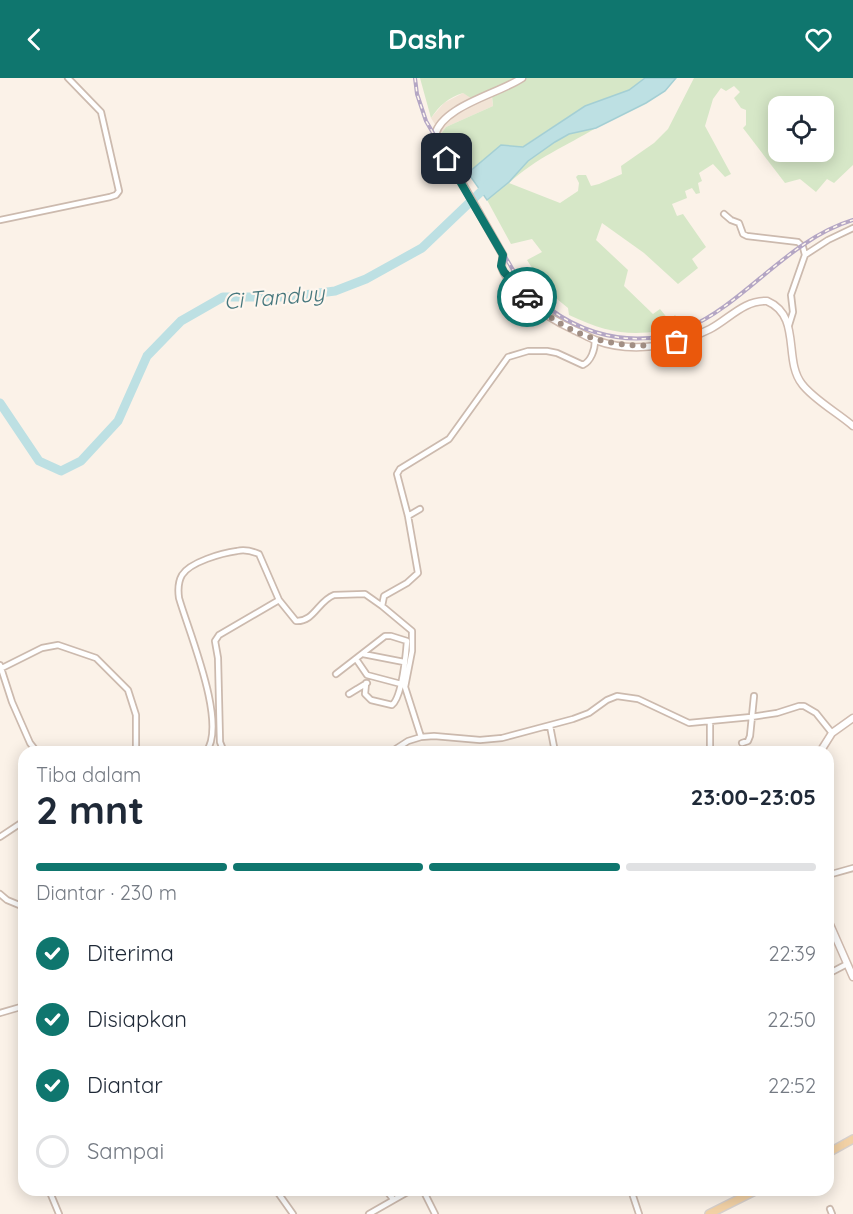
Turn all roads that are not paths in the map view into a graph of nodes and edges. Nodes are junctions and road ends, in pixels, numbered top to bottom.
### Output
1 (68, 78) edge
2 (522, 78) edge
3 (724, 214) dead end
4 (0, 220) edge
5 (853, 228) edge
6 (805, 255) junction
7 (789, 325) junction
8 (595, 340) junction
9 (853, 426) edge
10 (420, 509) dead end
11 (408, 516) junction
12 (279, 600) junction
13 (382, 606) junction
14 (363, 654) junction
15 (356, 660) junction
16 (404, 662) junction
17 (1, 667) edge
18 (336, 674) dead end
19 (374, 678) junction
20 (366, 683) junction
21 (400, 683) junction
22 (405, 687) junction
23 (357, 689) dead end
24 (753, 696) dead end
25 (751, 717) junction
26 (853, 718) edge
27 (710, 723) junction
28 (550, 726) junction
29 (832, 734) junction
30 (421, 737) junction
31 (212, 739) junction
32 (220, 742) junction
33 (742, 743) dead end
34 (32, 746) edge
35 (136, 746) edge
36 (209, 746) edge
37 (222, 746) edge
38 (400, 746) edge
39 (554, 746) edge
40 (710, 746) edge
41 (824, 746) edge
42 (18, 825) edge
43 (0, 837) edge
44 (853, 868) edge
45 (834, 874) edge
46 (0, 894) edge
47 (18, 905) edge
48 (834, 934) edge
49 (847, 964) junction
50 (834, 971) edge
51 (853, 977) edge
52 (18, 1008) edge
53 (0, 1013) edge
54 (853, 1139) edge
55 (834, 1150) edge
56 (52, 1196) edge
57 (280, 1196) edge
58 (391, 1196) edge
59 (399, 1196) edge
60 (426, 1196) edge
61 (633, 1196) edge
62 (746, 1196) edge
63 (393, 1199) junction
64 (59, 1214) edge
65 (294, 1214) edge
66 (369, 1214) edge
67 (435, 1214) edge
68 (639, 1214) edge
69 (710, 1214) edge

1 - 4 street
2 - 8 street
3 - 6 street
5 - 6 street
6 - 7 street
7 - 8 street
7 - 9 street
8 - 11 street
10 - 11 street
11 - 13 street
12 - 13 street
12 - 31 street
12 - 32 street
13 - 22 street
14 - 15 street
14 - 16 street
14 - 16 street
15 - 18 street
15 - 19 street
16 - 21 street
17 - 34 street
17 - 35 street
19 - 20 street
19 - 21 street
20 - 21 street
20 - 23 street
21 - 22 street
22 - 30 street
24 - 25 street
25 - 27 street
25 - 29 street
25 - 33 street
26 - 29 street
27 - 28 street
27 - 40 street
28 - 30 street
28 - 39 street
29 - 41 street
30 - 38 street
31 - 32 street
31 - 36 street
32 - 37 street
42 - 43 street
44 - 45 street
46 - 47 street
48 - 49 street
49 - 50 street
49 - 51 street
52 - 53 street
54 - 55 main road
56 - 64 street
57 - 65 street
58 - 63 street
59 - 63 street
60 - 67 street
61 - 68 street
62 - 69 main road
63 - 66 street

